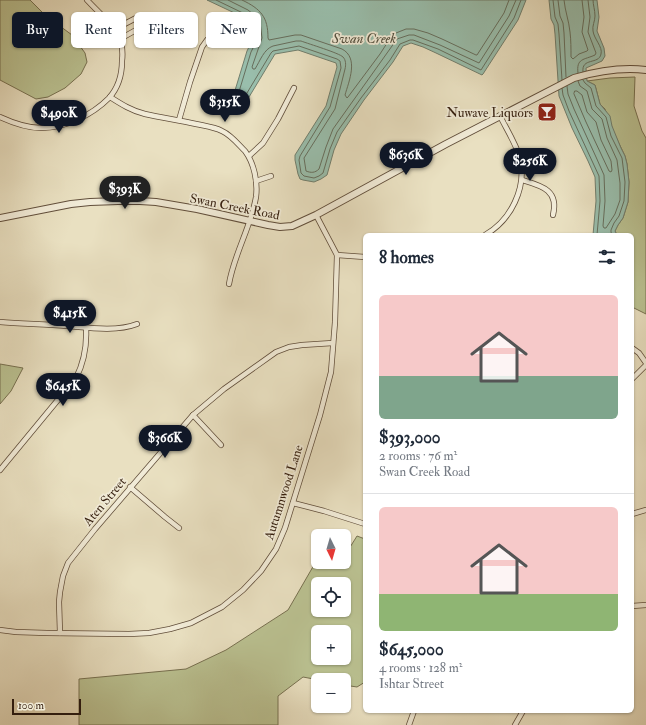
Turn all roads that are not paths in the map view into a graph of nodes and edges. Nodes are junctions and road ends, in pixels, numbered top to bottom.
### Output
1 (87, 0) edge
2 (99, 12) edge
3 (126, 23) edge
4 (126, 36) edge
5 (206, 41) edge
6 (121, 48) edge
7 (646, 70) edge
8 (294, 88) dead end
9 (110, 97) junction
10 (500, 116) junction
11 (0, 117) edge
12 (179, 120) junction
13 (248, 156) junction
14 (271, 176) dead end
15 (522, 180) junction
16 (256, 181) junction
17 (316, 215) junction
18 (553, 215) dead end
19 (0, 218) edge
20 (249, 221) junction
21 (488, 233) edge
22 (337, 255) junction
23 (363, 257) edge
24 (229, 284) dead end
25 (0, 322) edge
26 (138, 324) dead end
27 (86, 328) junction
28 (333, 343) junction
29 (634, 350) edge
30 (646, 364) edge
31 (634, 378) edge
32 (193, 415) junction
33 (221, 444) dead end
34 (0, 470) edge
35 (130, 487) junction
36 (293, 503) junction
37 (646, 510) edge
38 (634, 513) edge
39 (363, 523) edge
40 (179, 528) dead end
41 (646, 604) edge
42 (634, 606) edge
43 (0, 630) edge
44 (60, 633) junction
45 (413, 713) edge
46 (522, 713) edge
47 (409, 725) edge
48 (515, 725) edge

1 - 2 street
3 - 4 street
5 - 12 street
6 - 9 street
7 - 10 street, Swan Creek Road
8 - 13 street
9 - 11 street
9 - 12 street
10 - 15 street
10 - 17 street, Swan Creek Road
12 - 13 street
13 - 16 street
14 - 16 street
15 - 18 street
15 - 21 street
16 - 20 street
17 - 20 street, Swan Creek Road
17 - 22 street, Autumnwood Lane
19 - 20 street, Swan Creek Road
20 - 24 street
22 - 23 street
22 - 28 street, Autumnwood Lane
25 - 27 street
26 - 27 street
27 - 34 street
28 - 32 street, Aten Street
28 - 36 street, Autumnwood Lane
29 - 30 street
30 - 31 street
32 - 33 street
32 - 35 street, Aten Street
35 - 40 street
35 - 44 street, Aten Street
36 - 39 street
36 - 44 street, Autumnwood Lane
37 - 38 street
41 - 42 street
43 - 44 street, Autumnwood Lane
45 - 47 street
46 - 48 street

